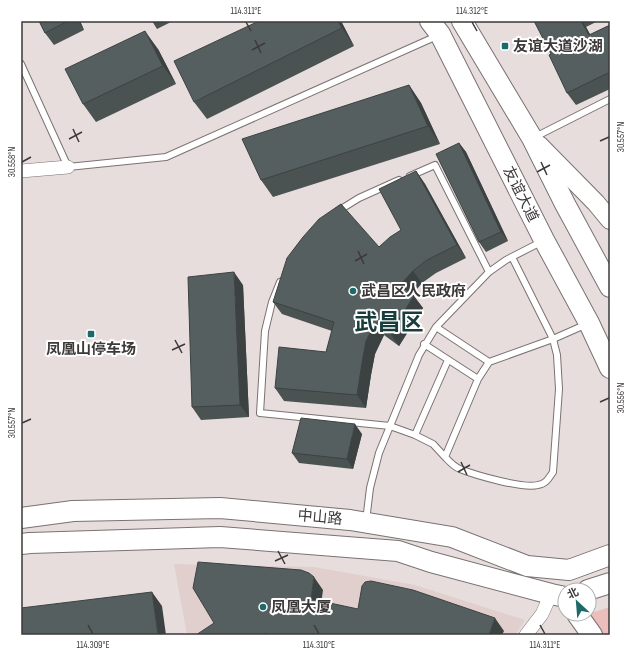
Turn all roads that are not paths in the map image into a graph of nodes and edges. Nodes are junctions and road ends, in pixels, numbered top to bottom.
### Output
1 (462, 21) edge
2 (435, 28) edge
3 (21, 64) edge
4 (610, 98) edge
5 (532, 138) junction
6 (68, 167) junction
7 (21, 171) edge
8 (330, 217) edge
9 (610, 220) edge
10 (544, 240) junction
11 (512, 257) junction
12 (489, 272) junction
13 (281, 278) edge
14 (610, 287) edge
15 (589, 323) junction
16 (436, 326) junction
17 (553, 339) junction
18 (424, 344) junction
19 (448, 360) junction
20 (489, 362) junction
21 (610, 368) edge
22 (478, 379) junction
23 (390, 426) junction
24 (415, 434) junction
25 (445, 457) junction
26 (21, 518) edge
27 (366, 522) junction
28 (21, 544) edge
29 (610, 555) edge
30 (610, 584) edge
31 (597, 588) edge
32 (557, 595) edge
33 (557, 596) edge
34 (583, 622) edge
35 (526, 635) edge
36 (592, 635) edge

1 - 5 main road
2 - 6 lane
2 - 10 main road, 友谊大道
3 - 6 lane
4 - 5 lane
5 - 9 main road
5 - 14 main road
6 - 7 street
8 - 12 lane
10 - 11 lane
10 - 15 main road, 友谊大道
11 - 12 lane
11 - 17 lane
12 - 16 lane
13 - 23 lane
15 - 17 lane
15 - 21 main road, 友谊大道
16 - 18 lane
16 - 20 lane
17 - 20 lane
17 - 25 lane
18 - 19 lane
18 - 23 lane
19 - 22 lane
19 - 24 lane
20 - 22 lane
22 - 25 lane
23 - 24 lane
23 - 27 lane
24 - 25 lane
26 - 27 main road, 中山路
27 - 29 main road, 中山路
28 - 32 main road, 中山路
30 - 31 main road
33 - 35 street
34 - 36 main road

